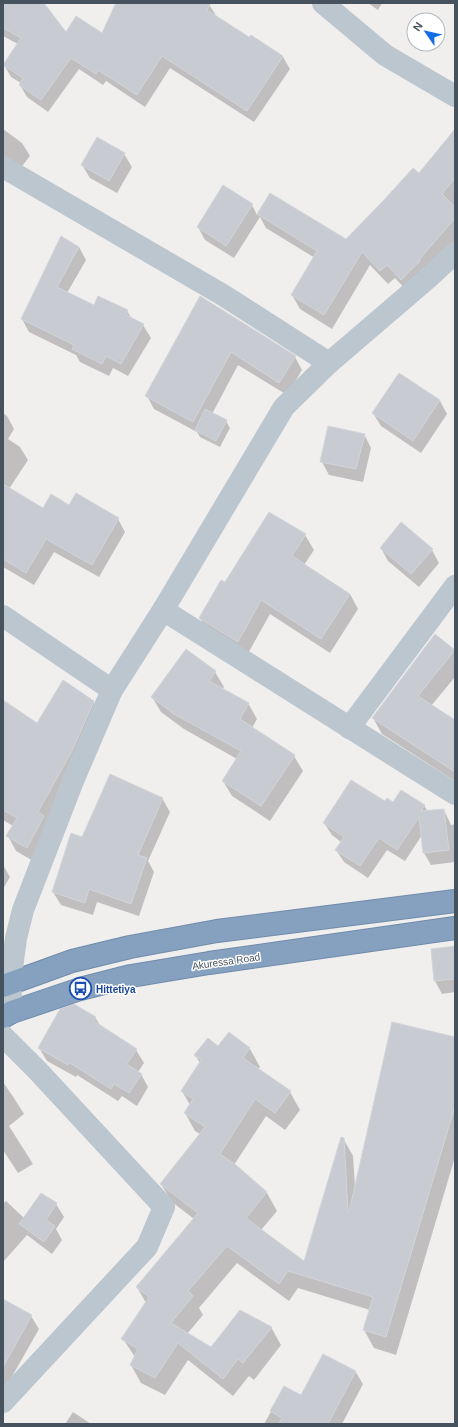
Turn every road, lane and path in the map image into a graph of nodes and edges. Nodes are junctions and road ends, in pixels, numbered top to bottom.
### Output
1 (323, 3) edge
2 (455, 96) edge
3 (3, 167) edge
4 (455, 253) edge
5 (328, 363) junction
6 (455, 586) edge
7 (162, 610) junction
8 (3, 616) edge
9 (112, 690) junction
10 (349, 728) junction
11 (455, 794) edge
12 (455, 900) edge
13 (455, 928) edge
14 (6, 985) edge
15 (8, 1015) edge
16 (3, 1036) edge
17 (3, 1402) edge

1 - 2 street
3 - 5 street
4 - 5 street
5 - 7 street
6 - 10 street
7 - 9 street
7 - 10 street
8 - 9 street
9 - 14 street
10 - 11 street
12 - 14 highway
13 - 15 highway, Akuressa Road
14 - 15 street
16 - 17 street

